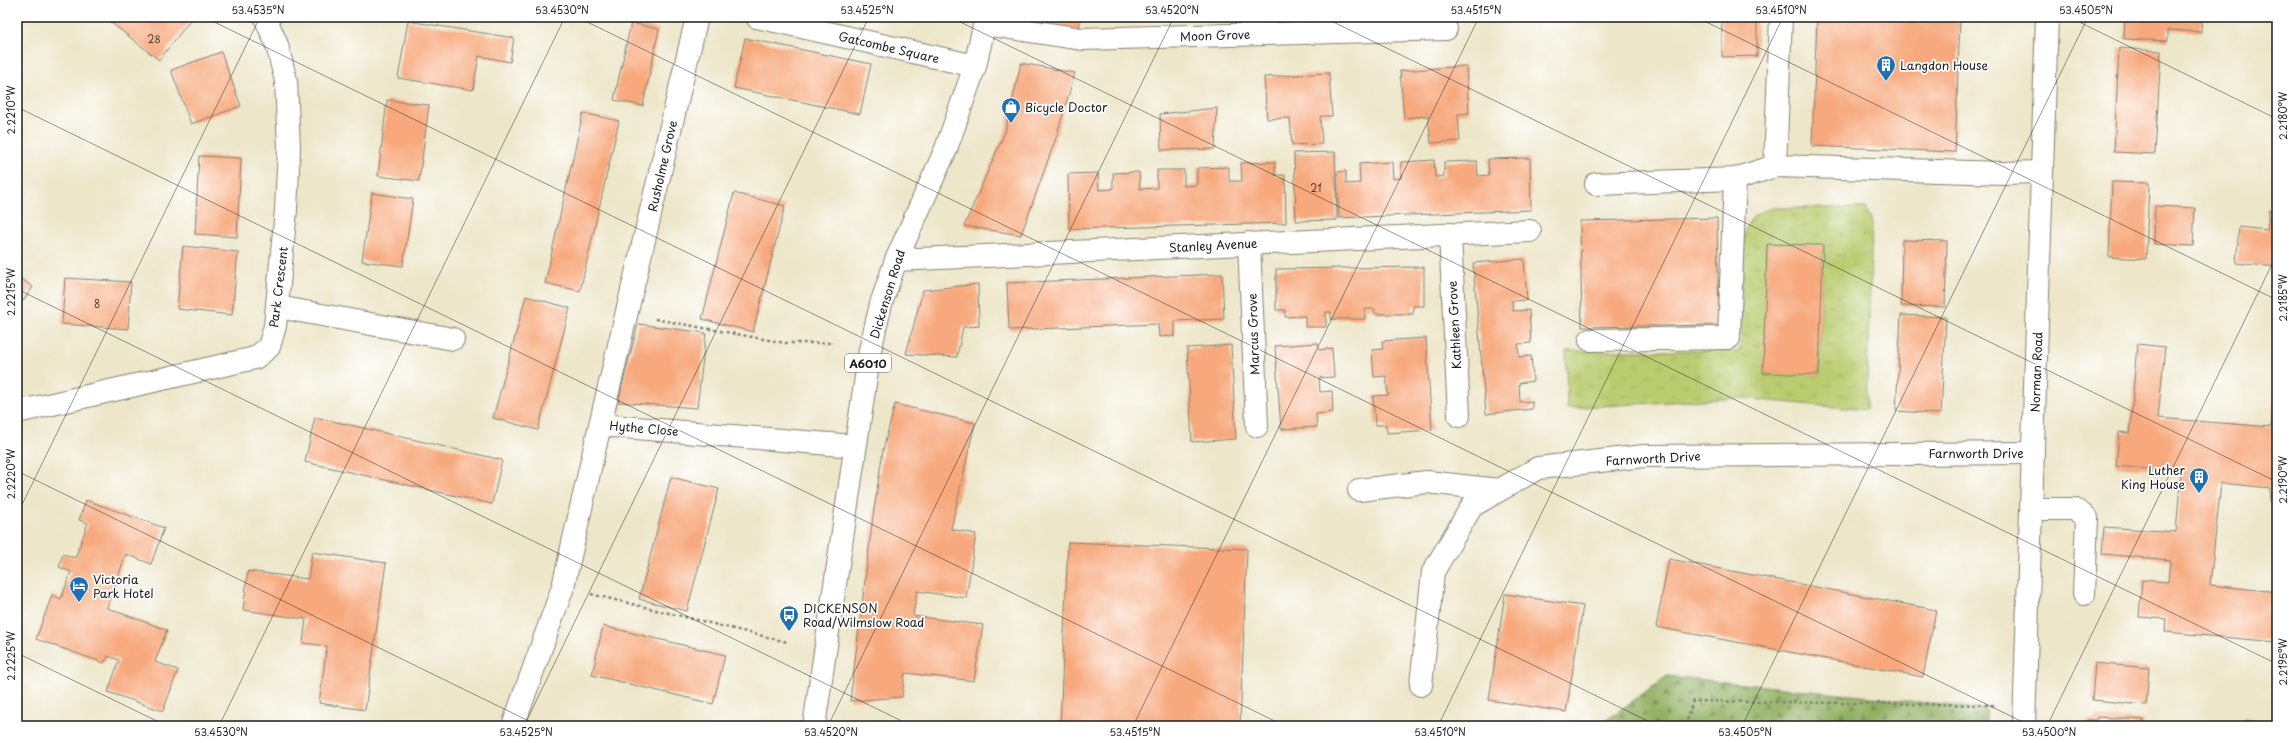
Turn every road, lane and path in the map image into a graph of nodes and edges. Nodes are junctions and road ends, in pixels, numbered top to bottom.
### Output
1 (265, 17) edge
2 (696, 17) edge
3 (757, 17) edge
4 (1781, 17) edge
5 (2047, 17) edge
6 (985, 21) edge
7 (1446, 29) dead end
8 (975, 66) junction
9 (1775, 166) junction
10 (2041, 172) junction
11 (1735, 180) junction
12 (1596, 184) dead end
13 (1530, 231) dead end
14 (1450, 234) junction
15 (1249, 243) junction
16 (896, 260) junction
17 (278, 307) junction
18 (627, 314) junction
19 (453, 339) dead end
20 (1590, 340) dead end
21 (833, 343) dead end
22 (17, 412) edge
23 (1459, 416) dead end
24 (600, 424) junction
25 (1257, 426) dead end
26 (854, 446) junction
27 (2033, 453) junction
28 (1359, 490) dead end
29 (1499, 490) junction
30 (2031, 509) junction
31 (563, 587) junction
32 (2084, 594) dead end
33 (787, 642) dead end
34 (1421, 685) dead end
35 (2024, 717) edge
36 (513, 726) edge
37 (814, 726) edge
38 (1684, 726) edge

1 - 17 main road, Park Crescent
2 - 18 main road, Rusholme Grove
3 - 8 main road, Gatcombe Square
4 - 9 main road
5 - 10 main road, Norman Road
6 - 7 main road, Moon Grove
6 - 8 main road, Dickenson Road / A6010
8 - 16 main road, Dickenson Road / A6010
9 - 10 main road
9 - 11 main road
10 - 27 main road, Norman Road
11 - 12 main road
11 - 20 main road
13 - 14 main road, Stanley Avenue
14 - 15 main road, Stanley Avenue
14 - 23 main road, Kathleen Grove
15 - 16 main road, Stanley Avenue
15 - 25 main road, Marcus Grove
16 - 26 main road, Dickenson Road / A6010
17 - 19 main road
17 - 22 main road, Park Crescent
18 - 21 path
18 - 24 main road, Rusholme Grove
24 - 26 main road, Hythe Close
24 - 31 main road, Hythe Close
26 - 37 main road, Dickenson Road / A6010
27 - 29 main road, Farnworth Drive
27 - 30 main road, Norman Road
28 - 29 main road
29 - 34 main road, Farnworth Drive
30 - 32 main road
30 - 35 main road, Norman Road
31 - 33 path
31 - 36 main road, Hythe Close
35 - 38 path

